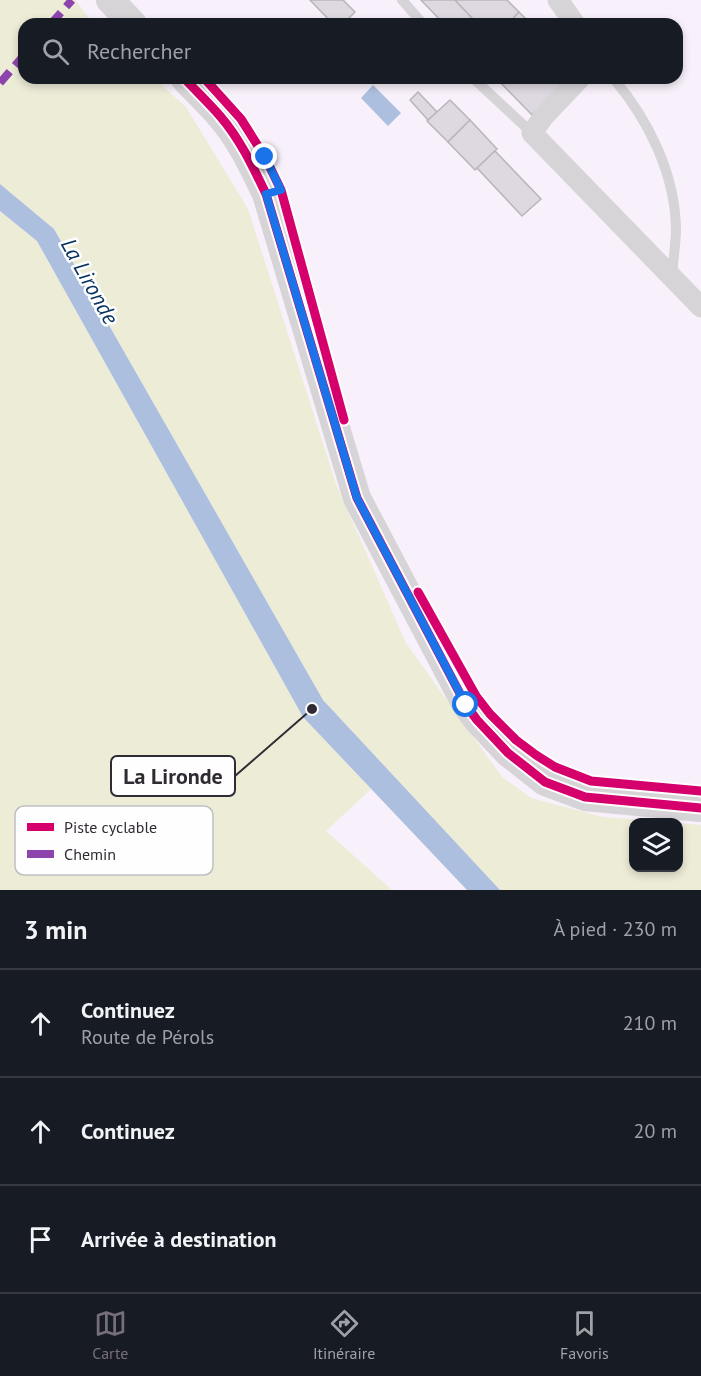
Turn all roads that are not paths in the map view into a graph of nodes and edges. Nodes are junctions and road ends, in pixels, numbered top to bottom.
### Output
1 (110, 0) edge
2 (402, 0) edge
3 (558, 0) edge
4 (127, 18) edge
5 (418, 18) edge
6 (570, 18) edge
7 (190, 84) edge
8 (479, 84) edge
9 (574, 84) edge
10 (617, 84) edge
11 (532, 133) junction
12 (672, 278) junction
13 (701, 307) edge
14 (701, 808) edge

1 - 4 street
2 - 5 lane
3 - 6 street
7 - 14 street
8 - 11 lane
9 - 11 street
10 - 12 lane
11 - 12 street
12 - 13 street

